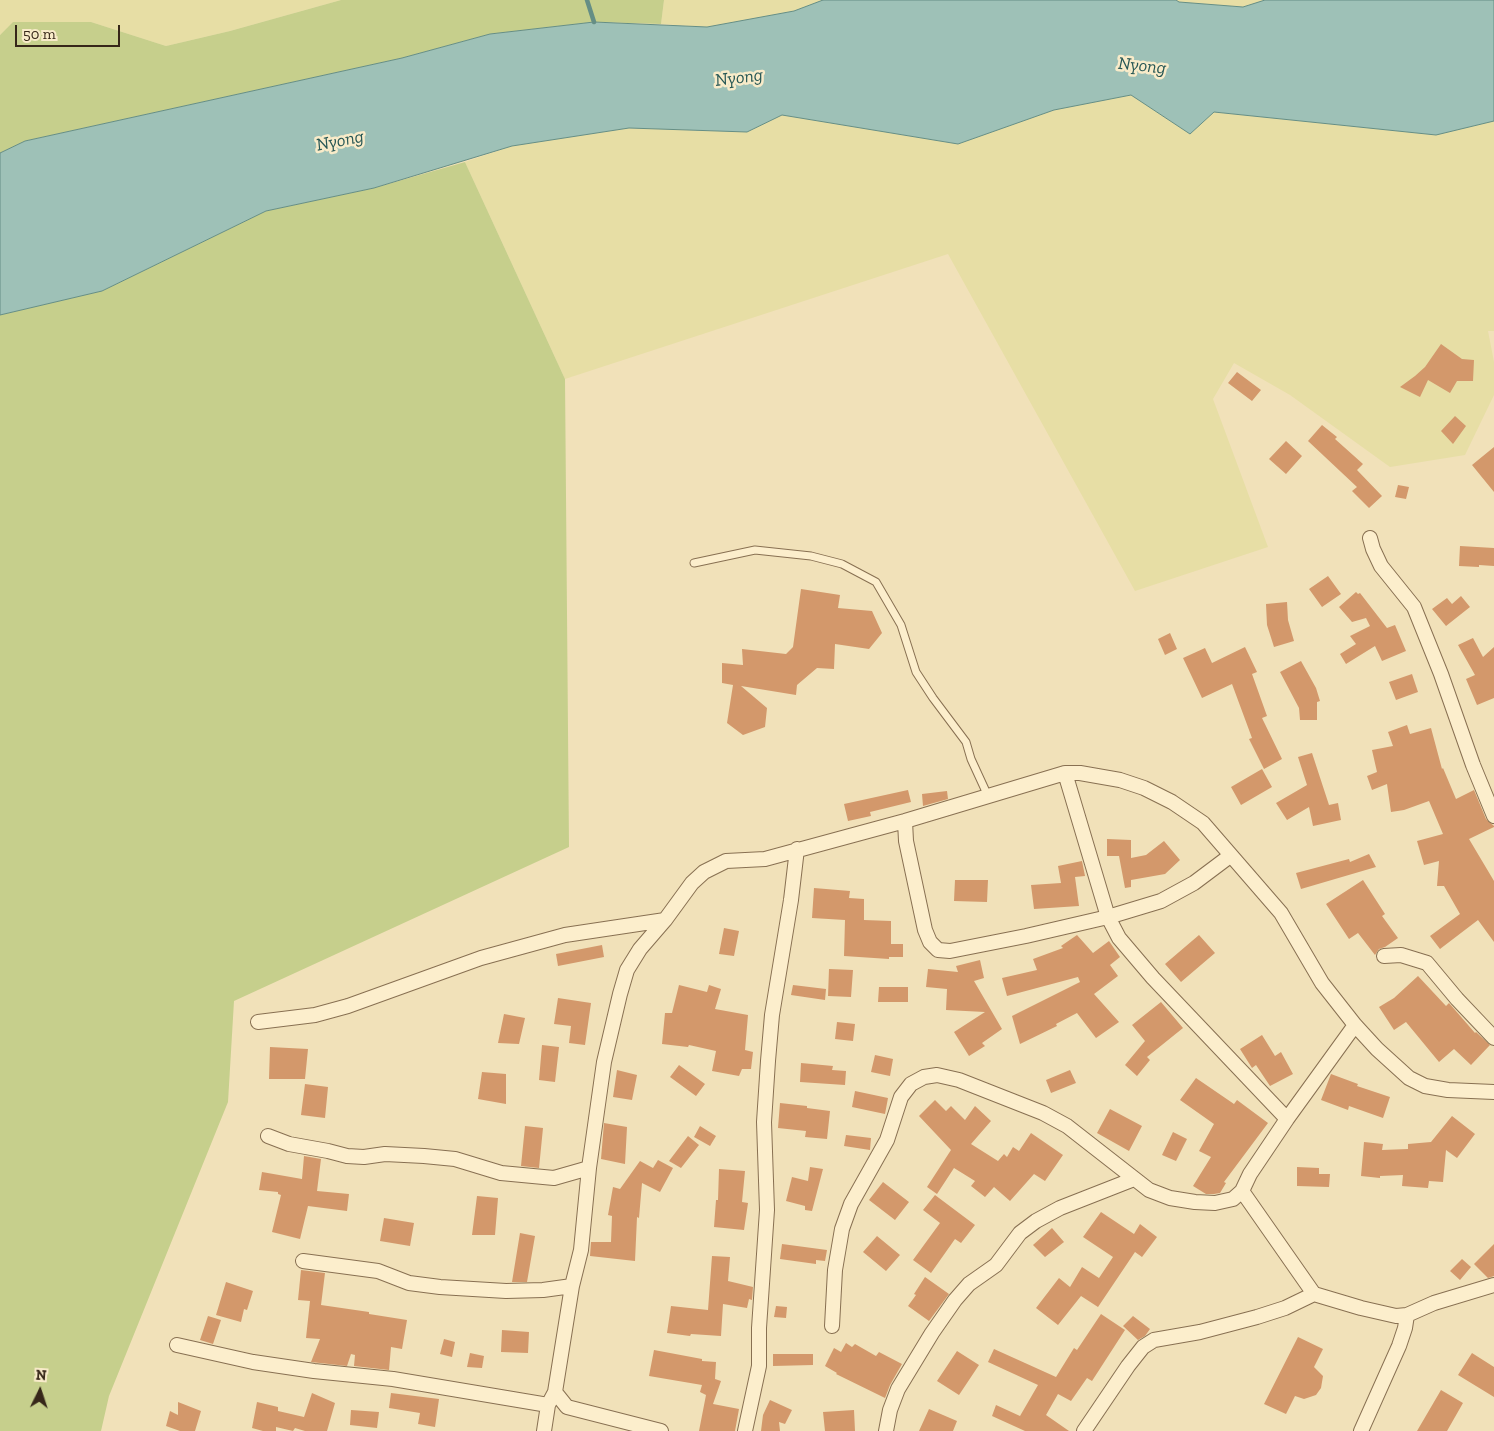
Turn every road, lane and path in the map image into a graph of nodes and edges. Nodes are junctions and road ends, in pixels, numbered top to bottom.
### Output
1 (1370, 538) dead end
2 (694, 562) dead end
3 (1065, 773) junction
4 (988, 796) junction
5 (1494, 816) edge
6 (905, 821) junction
7 (797, 849) junction
8 (1230, 856) junction
9 (1108, 917) junction
10 (664, 920) junction
11 (1384, 956) dead end
12 (258, 1022) dead end
13 (1355, 1025) junction
14 (1494, 1038) edge
15 (1494, 1092) edge
16 (1287, 1119) junction
17 (268, 1136) dead end
18 (589, 1168) junction
19 (1134, 1179) junction
20 (1242, 1191) junction
21 (303, 1261) dead end
22 (1494, 1285) edge
23 (572, 1286) junction
24 (1314, 1294) junction
25 (1407, 1315) junction
26 (832, 1326) dead end
27 (177, 1345) dead end
28 (555, 1392) junction
29 (548, 1406) junction
30 (544, 1431) edge
31 (661, 1431) edge
32 (745, 1431) edge
33 (886, 1431) edge
34 (1084, 1431) edge
35 (1361, 1431) edge

1 - 5 street
2 - 4 lane
3 - 4 street
3 - 8 street
3 - 9 street
4 - 6 street
6 - 7 street
6 - 9 street
7 - 10 street
7 - 32 street
8 - 9 street
8 - 13 street
9 - 16 street
10 - 12 street
10 - 18 street
11 - 14 street
13 - 15 street
13 - 16 street
16 - 20 street
17 - 18 street
18 - 23 street
19 - 20 street
19 - 26 street
19 - 33 street
20 - 24 street
21 - 23 street
22 - 25 street
23 - 28 street
24 - 25 street
24 - 34 street
25 - 35 street
27 - 29 street
28 - 29 street
28 - 31 street
29 - 30 street

